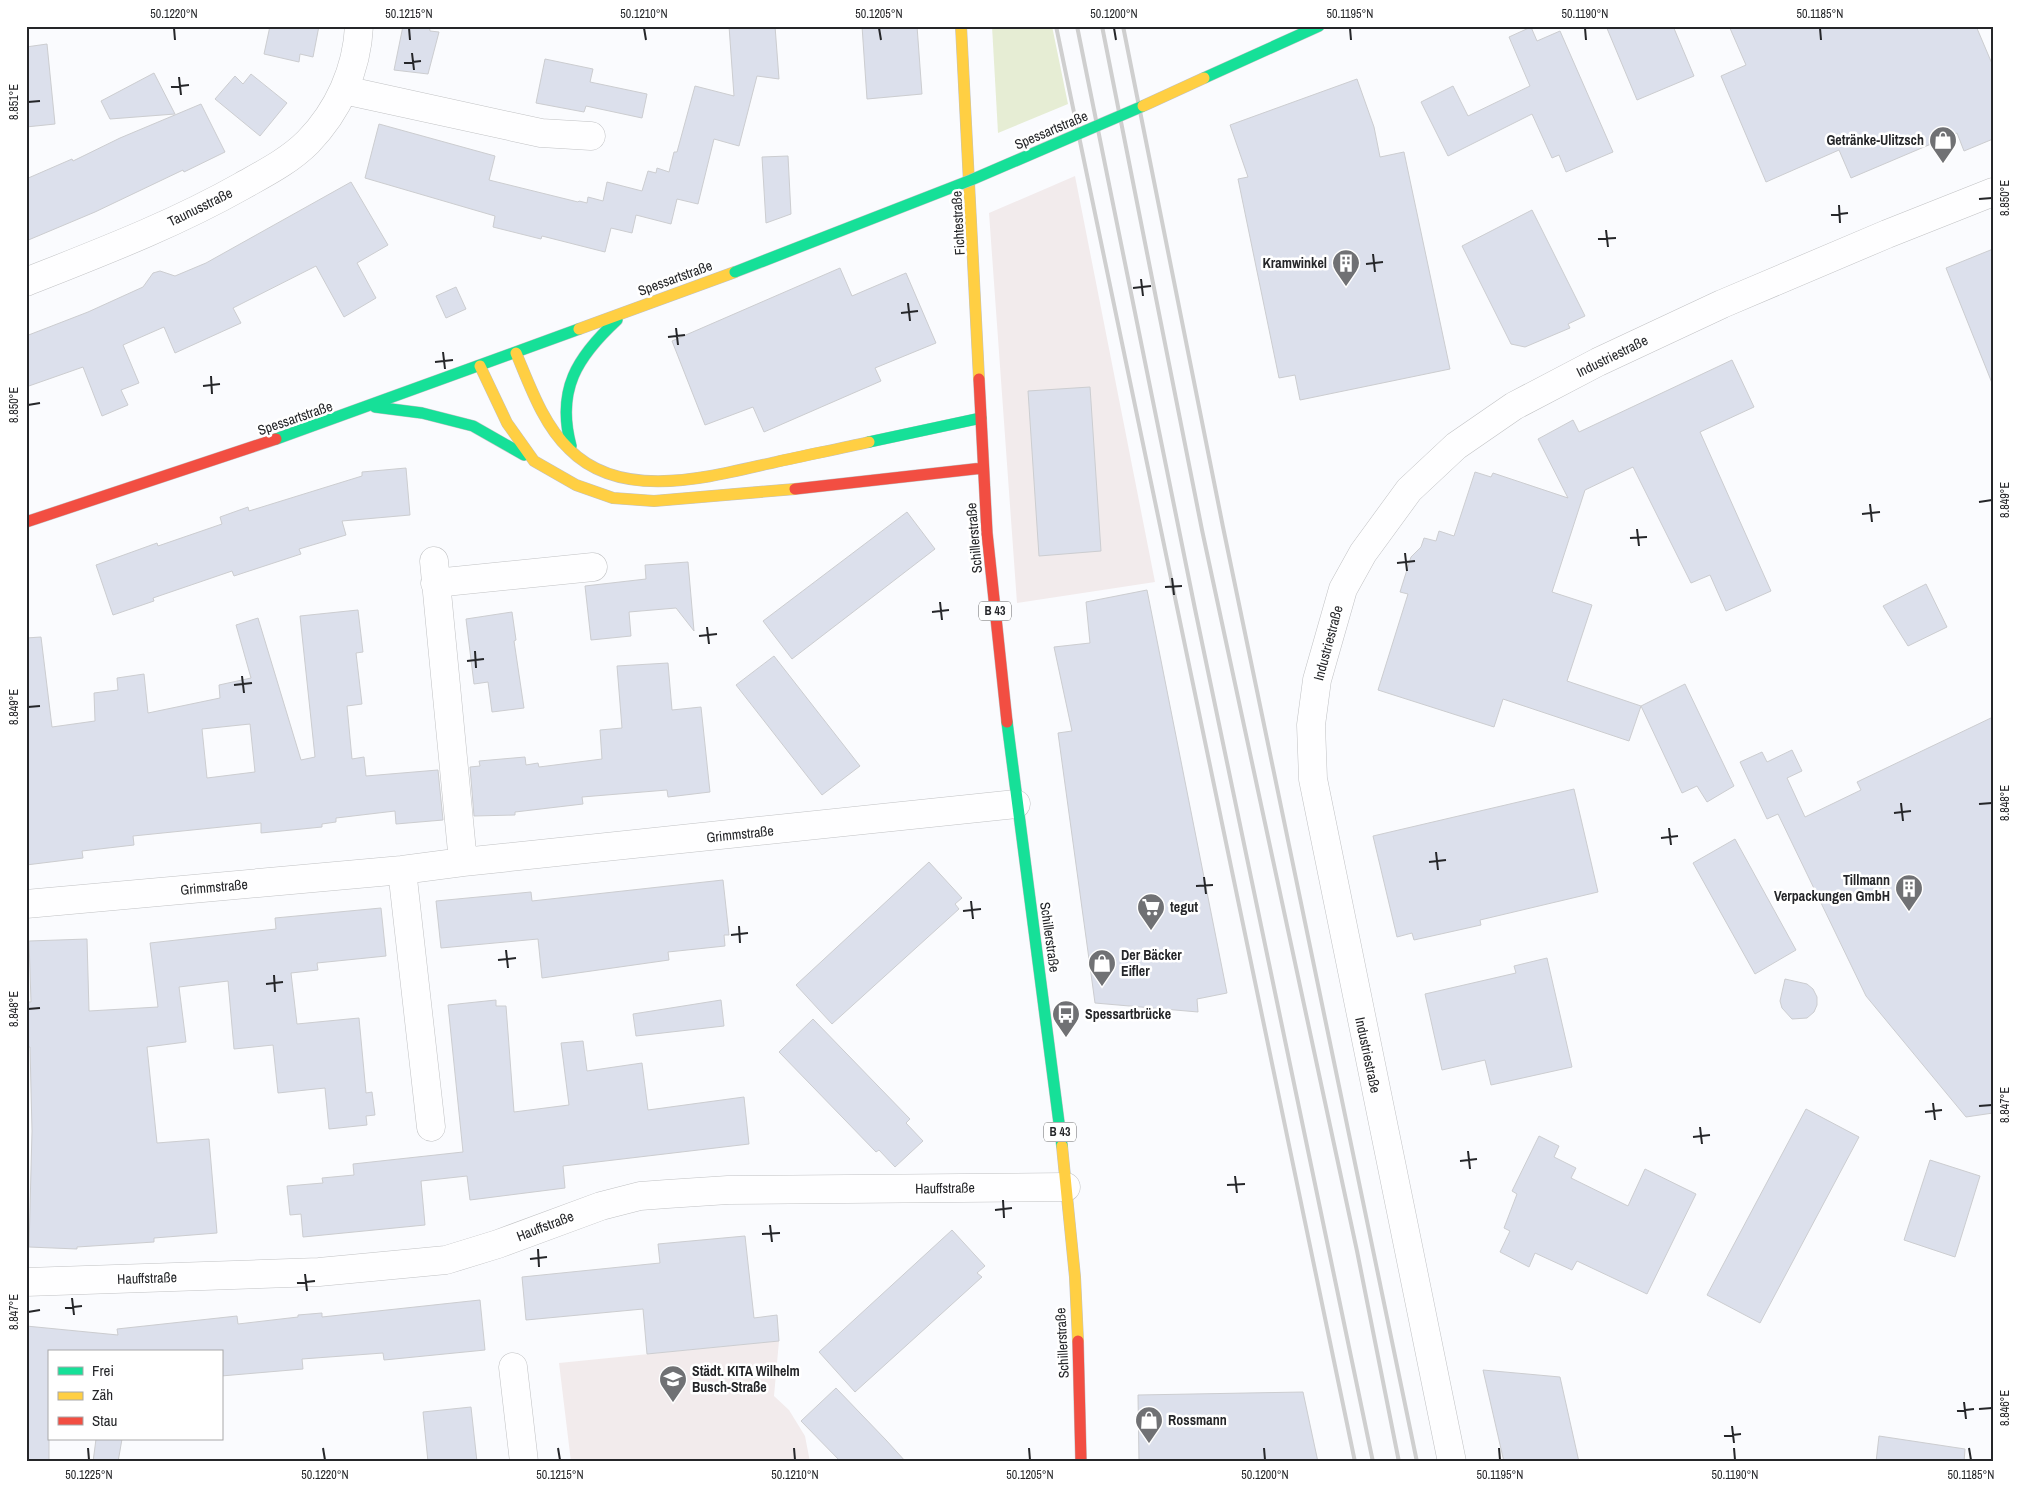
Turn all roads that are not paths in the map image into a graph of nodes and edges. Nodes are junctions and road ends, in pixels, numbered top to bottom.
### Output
1 (359, 26) edge
2 (961, 26) edge
3 (1320, 26) edge
4 (344, 90) junction
5 (591, 136) dead end
6 (1993, 192) edge
7 (26, 282) edge
8 (628, 311) junction
9 (516, 353) junction
10 (480, 366) junction
11 (371, 406) junction
12 (982, 418) junction
13 (579, 458) junction
14 (534, 461) junction
15 (983, 468) junction
16 (26, 522) edge
17 (593, 567) dead end
18 (1016, 804) junction
19 (463, 862) junction
20 (402, 870) junction
21 (26, 904) edge
22 (431, 1127) dead end
23 (1066, 1187) junction
24 (26, 1282) edge
25 (513, 1367) dead end
26 (524, 1462) edge
27 (1081, 1462) edge
28 (1452, 1462) edge

1 - 4 street, Taunusstraße
2 - 12 main road, Fichtestraße / B 43
3 - 8 main road, Spessartstraße, bridge
4 - 5 street
4 - 7 street, Taunusstraße
6 - 28 street, Industriestraße
8 - 9 main road, Spessartstraße
8 - 13 main road
9 - 10 main road, Spessartstraße
9 - 13 main road
10 - 11 main road, Spessartstraße
10 - 14 main road
11 - 14 main road
11 - 16 main road, Spessartstraße
12 - 13 main road
12 - 15 main road, Schillerstraße / B 43
14 - 15 main road
15 - 18 main road, Schillerstraße / B 43
17 - 19 street
18 - 19 street, Grimmstraße
18 - 23 main road, Schillerstraße / B 43
19 - 20 street, Grimmstraße
20 - 21 street, Grimmstraße
20 - 22 street
23 - 24 street, Hauffstraße
23 - 27 main road, Schillerstraße / B 43
25 - 26 street

